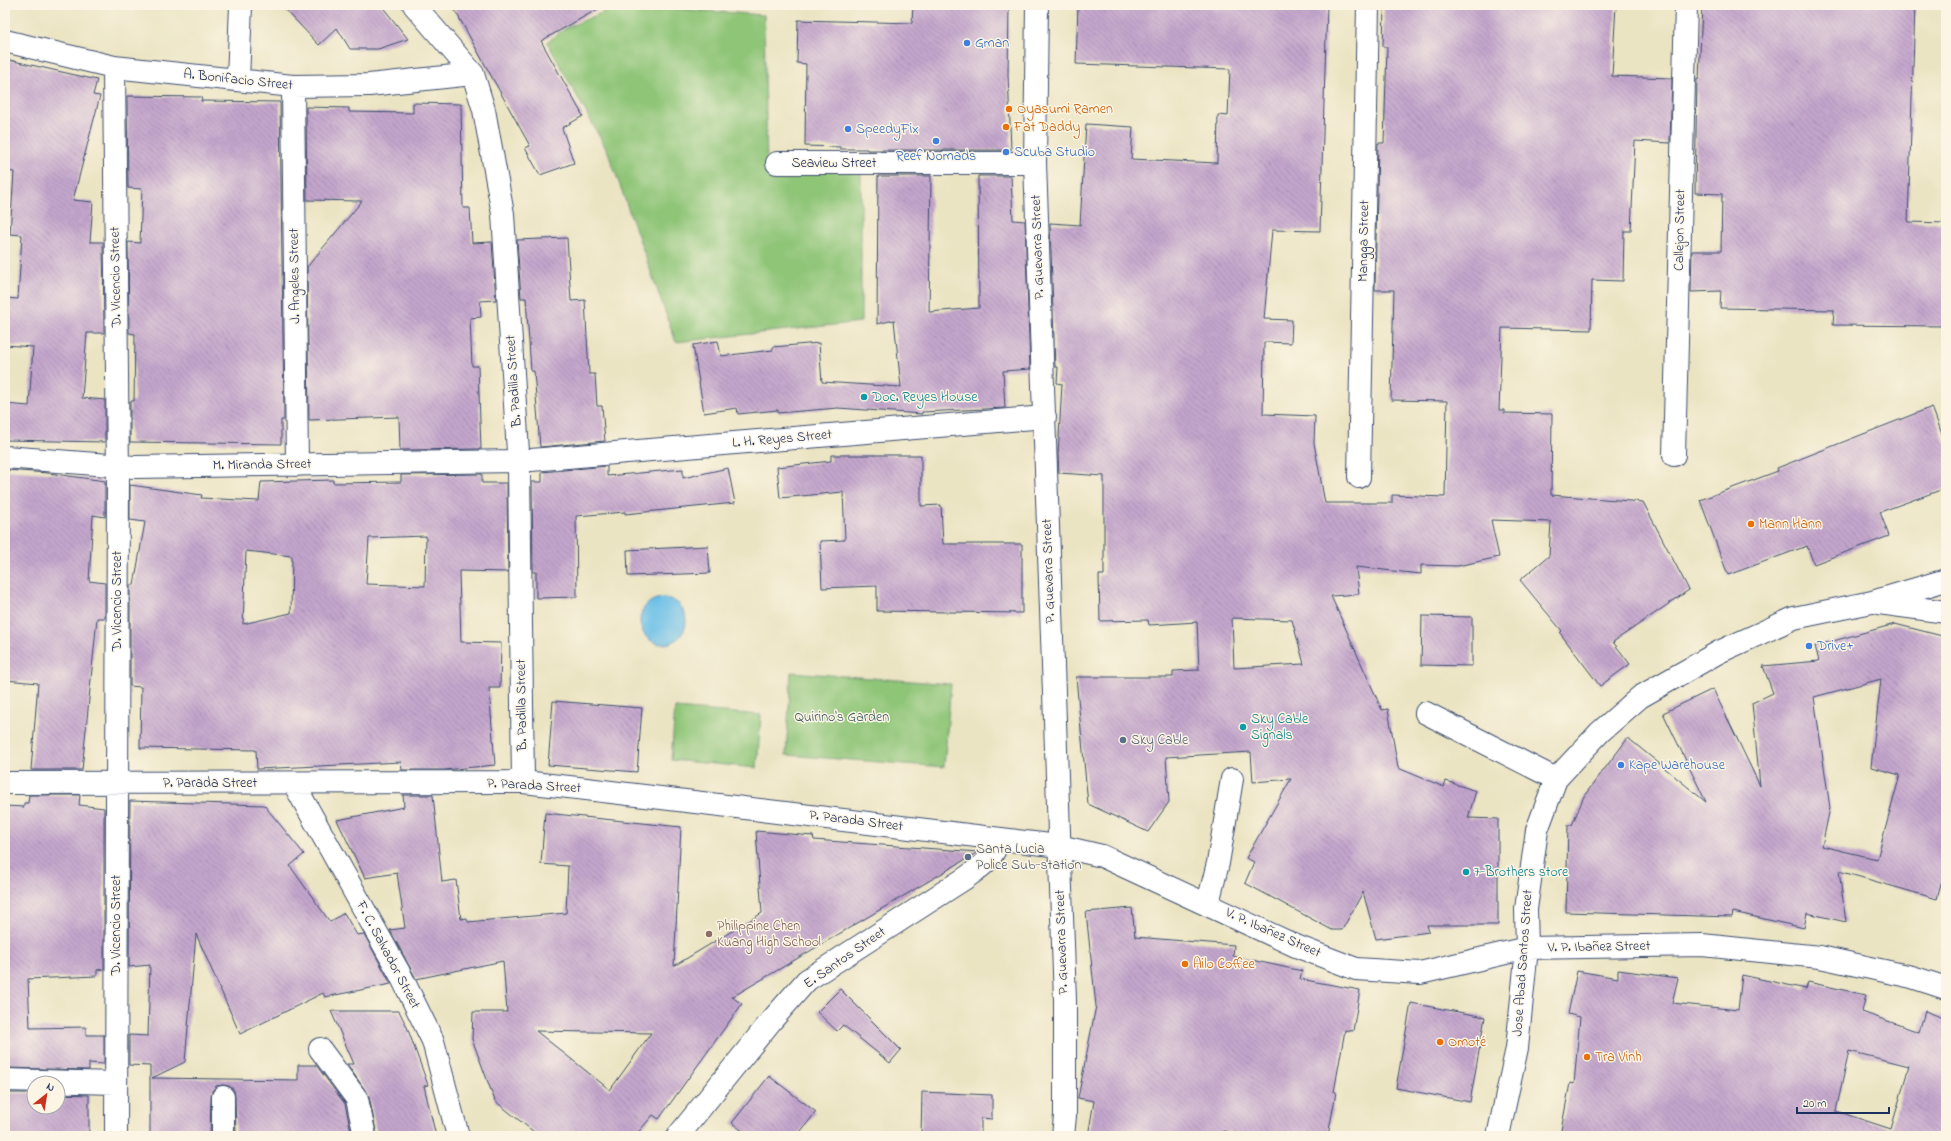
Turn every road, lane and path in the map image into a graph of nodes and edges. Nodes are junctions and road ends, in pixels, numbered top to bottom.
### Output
1 (241, 5) edge
2 (414, 5) edge
3 (1368, 5) edge
4 (1686, 5) edge
5 (1033, 11) edge
6 (5, 41) edge
7 (114, 67) junction
8 (473, 74) junction
9 (238, 80) junction
10 (293, 86) junction
11 (777, 163) dead end
12 (1035, 163) junction
13 (1045, 417) junction
14 (1674, 455) dead end
15 (5, 457) edge
16 (519, 461) junction
17 (297, 465) junction
18 (118, 466) junction
19 (1359, 477) dead end
20 (1946, 580) edge
21 (1872, 602) junction
22 (1946, 612) edge
23 (1426, 713) dead end
24 (1232, 779) dead end
25 (1556, 779) junction
26 (116, 782) junction
27 (523, 782) junction
28 (5, 783) edge
29 (294, 784) junction
30 (999, 839) junction
31 (1059, 846) junction
32 (1208, 903) junction
33 (1526, 948) junction
34 (1946, 988) edge
35 (320, 1049) dead end
36 (5, 1080) edge
37 (115, 1083) junction
38 (223, 1097) dead end
39 (116, 1136) edge
40 (223, 1136) edge
41 (365, 1136) edge
42 (458, 1136) edge
43 (678, 1136) edge
44 (1063, 1136) edge
45 (1498, 1136) edge

1 - 9 street
2 - 8 street, B. Padilla Street
3 - 19 street, Mangga Street
4 - 14 street, Callejon Street
5 - 12 street, P. Guevarra Street
6 - 7 street, A. Bonifacio Street
7 - 9 street, A. Bonifacio Street
7 - 18 street, D. Vicencio Street
8 - 10 street, A. Bonifacio Street
8 - 16 street, B. Padilla Street
9 - 10 street, A. Bonifacio Street
10 - 17 street, J. Angeles Street
11 - 12 street, Seaview Street
12 - 13 street, P. Guevarra Street
13 - 16 street, L. H. Reyes Street
13 - 31 street, P. Guevarra Street
15 - 18 street, M. Miranda Street
16 - 17 street, M. Miranda Street
16 - 27 street, B. Padilla Street
17 - 18 street, M. Miranda Street
18 - 26 street, D. Vicencio Street
20 - 21 street, Jose Abad Santos Street
21 - 22 street, Jose Abad Santos Street
21 - 25 street, Jose Abad Santos Street
23 - 25 street
24 - 32 street
25 - 33 street, Jose Abad Santos Street
26 - 28 street, P. Parada Street
26 - 29 street, P. Parada Street
26 - 37 street, D. Vicencio Street
27 - 29 street, P. Parada Street
27 - 30 street, P. Parada Street
29 - 42 street, F. C. Salvador Street
30 - 31 street, P. Parada Street
30 - 43 street, E. Santos Street
31 - 32 street, V. P. Ibañez Street
31 - 44 street, P. Guevarra Street
32 - 33 street, V. P. Ibañez Street
33 - 34 street, V. P. Ibañez Street
33 - 45 street, Jose Abad Santos Street
35 - 41 street
36 - 37 street
37 - 39 street, D. Vicencio Street
38 - 40 street

